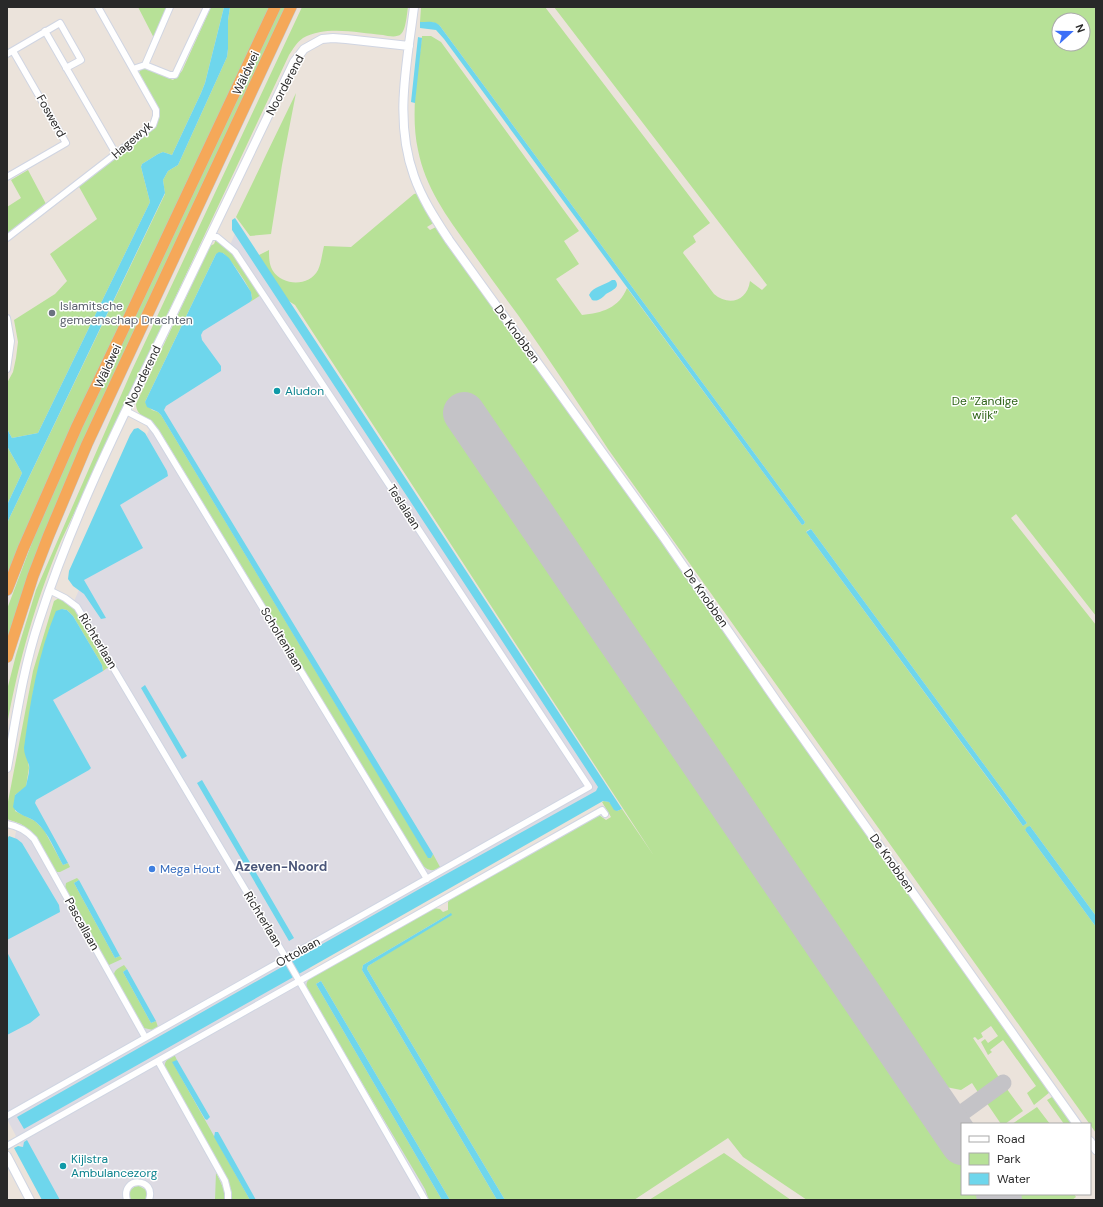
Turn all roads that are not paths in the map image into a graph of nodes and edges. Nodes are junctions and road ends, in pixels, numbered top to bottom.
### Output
1 (98, 7) edge
2 (170, 7) edge
3 (208, 7) edge
4 (275, 7) edge
5 (291, 7) edge
6 (414, 7) edge
7 (45, 31) junction
8 (409, 46) junction
9 (13, 51) junction
10 (7, 54) edge
11 (145, 65) junction
12 (66, 68) junction
13 (133, 69) junction
14 (116, 154) junction
15 (7, 177) edge
16 (211, 237) junction
17 (7, 238) edge
18 (7, 318) edge
19 (9, 344) edge
20 (7, 369) edge
21 (126, 411) junction
22 (7, 590) edge
23 (50, 590) junction
24 (7, 657) edge
25 (7, 768) edge
26 (589, 787) joint
27 (605, 814) dead end
28 (7, 824) edge
29 (427, 879) junction
30 (287, 959) junction
31 (298, 979) junction
32 (145, 1037) junction
33 (158, 1061) junction
34 (7, 1116) edge
35 (1076, 1123) edge
36 (7, 1146) edge
37 (7, 1156) edge
38 (30, 1200) edge
39 (127, 1200) edge
40 (149, 1200) edge
41 (228, 1200) edge
42 (425, 1200) edge

1 - 13 street, Hagewyk
2 - 11 street
3 - 11 street
4 - 22 highway, Wâldwei
5 - 24 highway, Wâldwei
6 - 8 street
7 - 9 street
7 - 12 street
7 - 12 street
8 - 16 street, Noorderend
8 - 35 street, De Knobben
9 - 10 street
9 - 15 street, Foswerd
11 - 13 street
12 - 14 street
13 - 14 street, Hagewyk
14 - 17 street, Hagewyk
16 - 21 street, Noorderend
16 - 26 street, Teslalaan
18 - 19 street
19 - 20 street
21 - 23 street, Noorderend
21 - 29 street, Scholtenlaan
23 - 25 street, Noorderend
23 - 30 street, Richterlaan
26 - 29 street, Ottolaan
27 - 31 street, Ottolaan
28 - 32 street, Pascallaan
29 - 30 street, Ottolaan
30 - 31 street, Richterlaan
30 - 32 street, Ottolaan
31 - 33 street, Ottolaan
31 - 42 street, Richterlaan
32 - 34 street, Ottolaan
33 - 36 street, Ottolaan
33 - 41 street
37 - 38 street
39 - 40 street

